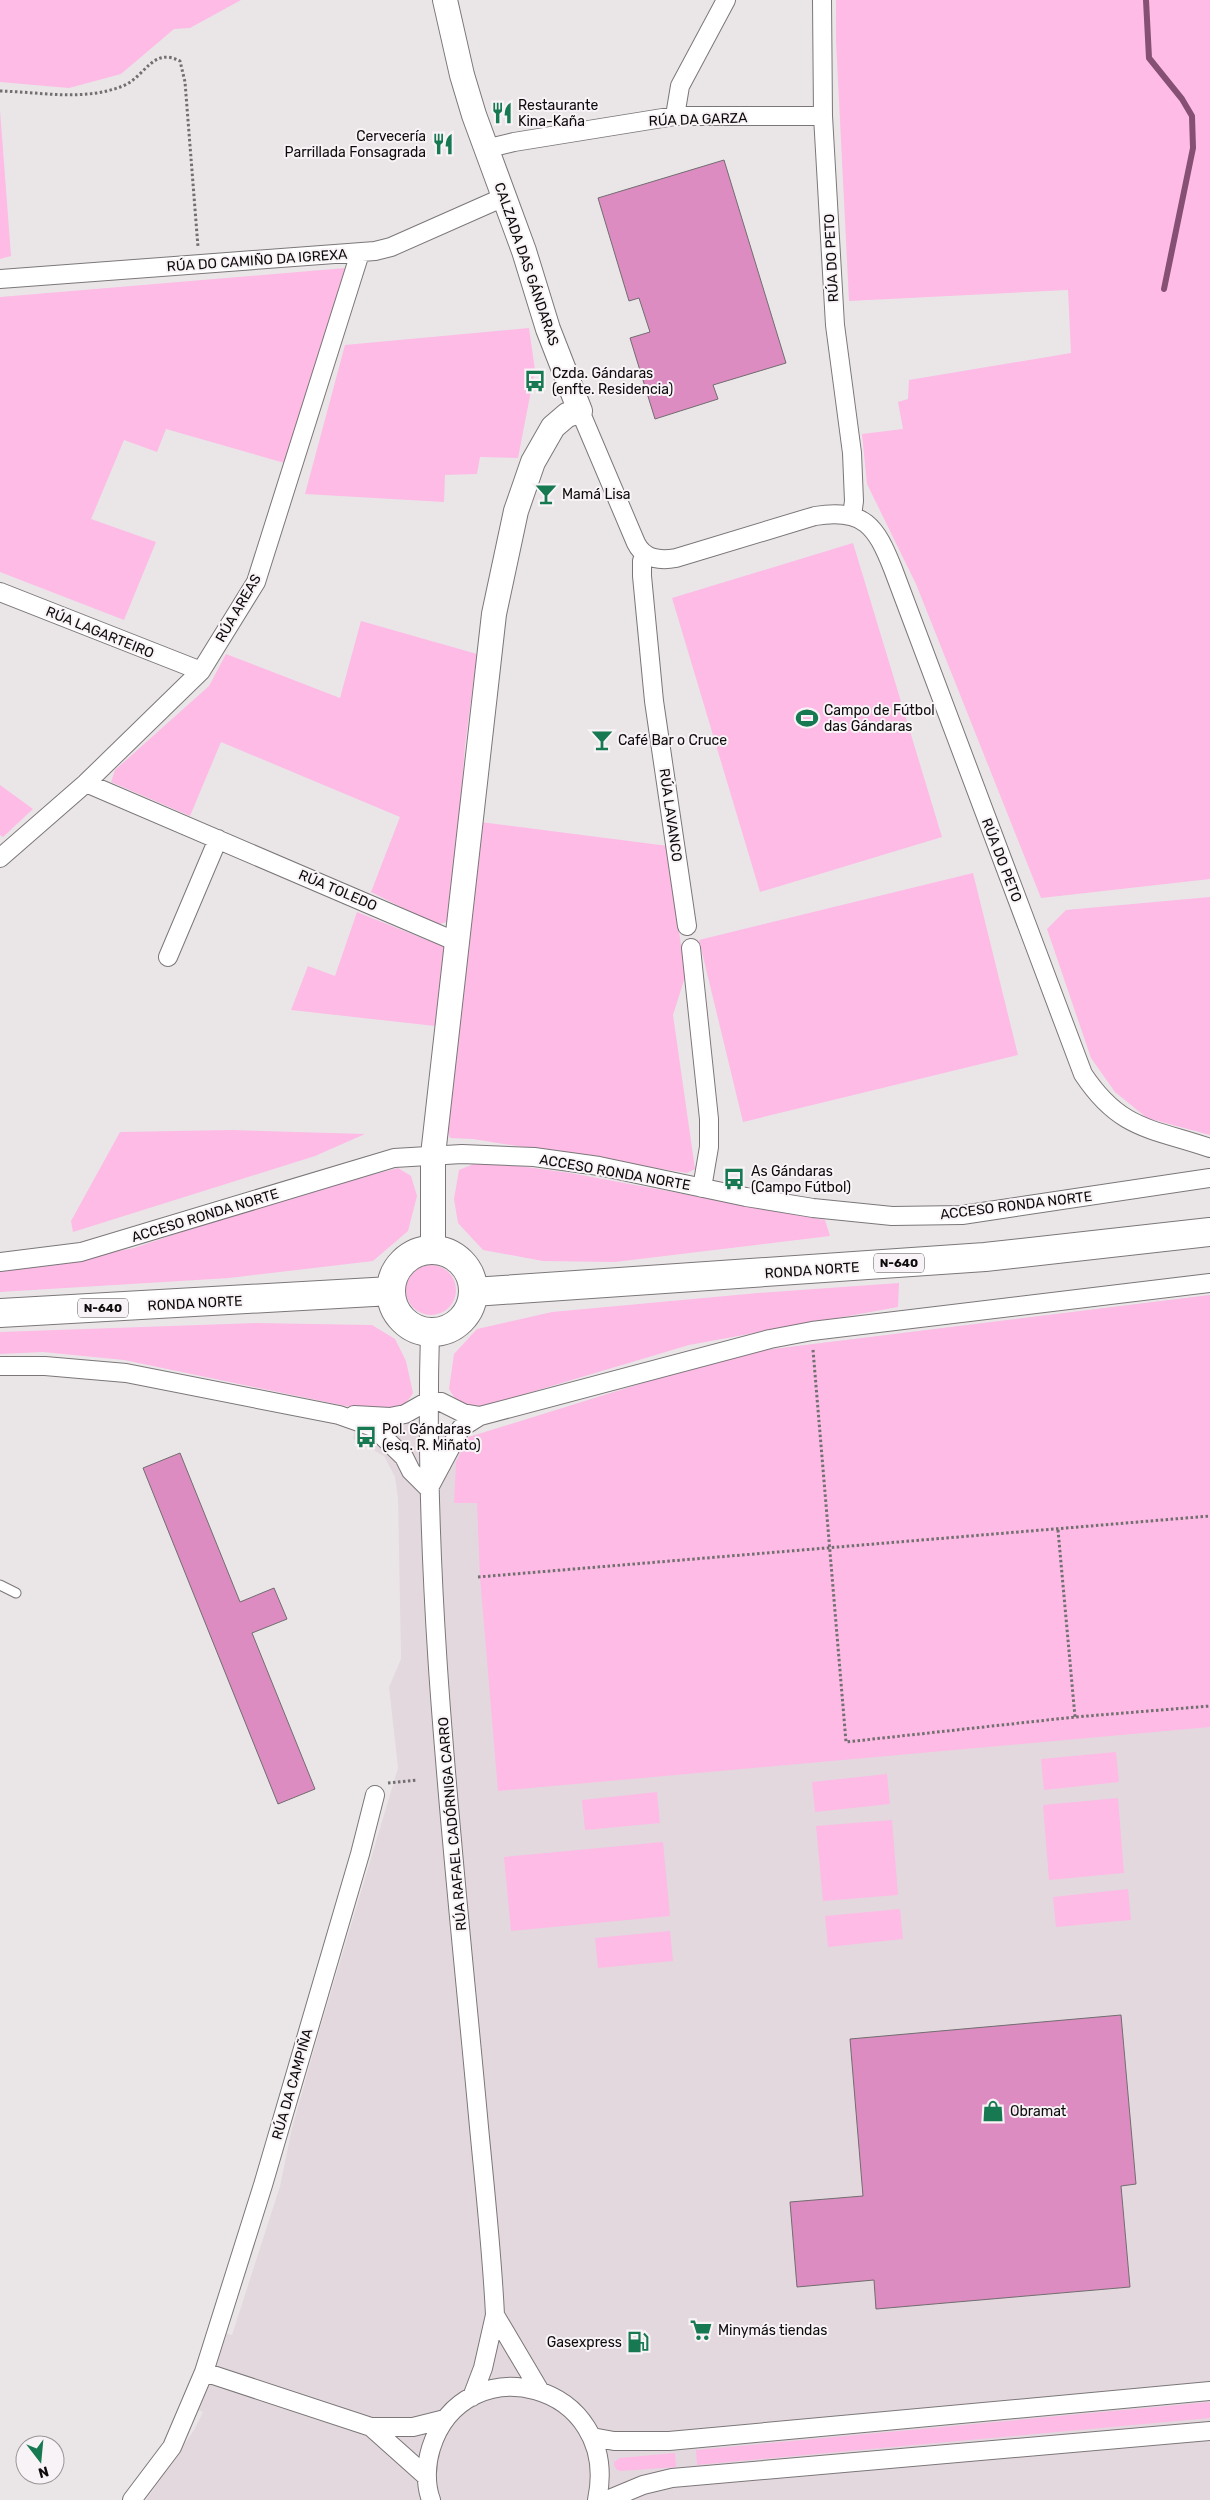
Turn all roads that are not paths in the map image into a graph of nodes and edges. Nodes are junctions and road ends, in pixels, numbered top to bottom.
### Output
1 (445, 0) edge
2 (726, 0) edge
3 (822, 0) edge
4 (675, 116) junction
5 (823, 116) junction
6 (485, 149) junction
7 (504, 197) junction
8 (360, 252) junction
9 (0, 279) edge
10 (580, 411) junction
11 (852, 516) junction
12 (642, 552) junction
13 (0, 592) edge
14 (201, 671) junction
15 (86, 783) junction
16 (218, 839) junction
17 (0, 858) edge
18 (687, 926) dead end
19 (457, 942) junction
20 (690, 948) dead end
21 (168, 958) dead end
22 (1210, 1148) edge
23 (433, 1155) junction
24 (1210, 1178) edge
25 (702, 1188) junction
26 (1210, 1232) edge
27 (433, 1250) junction
28 (0, 1262) edge
29 (1210, 1283) edge
30 (390, 1291) junction
31 (473, 1292) junction
32 (0, 1313) edge
33 (430, 1332) junction
34 (0, 1366) edge
35 (428, 1401) junction
36 (339, 1415) junction
37 (480, 1416) junction
38 (429, 1489) junction
39 (0, 1585) edge
40 (16, 1593) dead end
41 (375, 1795) road end
42 (495, 2315) junction
43 (204, 2372) junction
44 (540, 2391) junction
45 (1210, 2391) edge
46 (472, 2397) junction
47 (446, 2419) junction
48 (371, 2427) junction
49 (1210, 2431) edge
50 (592, 2437) junction
51 (427, 2477) junction
52 (430, 2499) edge
53 (132, 2500) edge
54 (597, 2500) edge
55 (607, 2500) edge

1 - 6 main road, CALZADA DAS GÁNDARAS
2 - 4 street
3 - 5 street, RÚA DO PETO
4 - 5 street, RÚA DA GARZA
4 - 6 street, RÚA DA GARZA
5 - 11 street, RÚA DO PETO
6 - 7 main road, CALZADA DAS GÁNDARAS
7 - 8 street, RÚA DO CAMIÑO DA IGREXA
7 - 10 main road, CALZADA DAS GÁNDARAS
8 - 9 street, RÚA DO CAMIÑO DA IGREXA
8 - 14 street, RÚA AREAS
10 - 12 street, CALZADA DAS GÁNDARAS
10 - 19 main road
11 - 12 street, RÚA DO PETO
11 - 22 street, RÚA DO PETO
12 - 18 street, RÚA LAVANCO
13 - 14 street, RÚA LAGARTEIRO
14 - 15 street, RÚA AREAS
15 - 16 street, RÚA TOLEDO
15 - 17 street, RÚA AREAS
16 - 19 street, RÚA TOLEDO
16 - 21 street
19 - 23 main road
20 - 25 street
23 - 25 street, ACCESO RONDA NORTE
23 - 27 main road
23 - 28 street, ACCESO RONDA NORTE
24 - 25 street, ACCESO RONDA NORTE
26 - 31 highway, RONDA NORTE / N-640
27 - 30 highway
27 - 31 highway
29 - 37 street
30 - 32 highway, RONDA NORTE / N-640
30 - 33 highway
31 - 33 highway
33 - 35 street, RÚA RAFAEL CADÓRNIGA CARRO
34 - 36 street
35 - 36 street
35 - 37 street
35 - 38 street, RÚA RAFAEL CADÓRNIGA CARRO
36 - 38 street
37 - 38 street
38 - 42 street, RÚA RAFAEL CADÓRNIGA CARRO
39 - 40 lane
41 - 43 street, RÚA DA CAMPIÑA
42 - 44 street, RÚA RAFAEL CADÓRNIGA CARRO
42 - 46 street, RÚA RAFAEL CADÓRNIGA CARRO
43 - 48 street
43 - 53 street, RÚA DA CAMPIÑA
44 - 46 street
44 - 50 street
45 - 50 street
46 - 47 street
47 - 48 street
47 - 51 street
48 - 51 street
49 - 55 street
50 - 54 street
51 - 52 street

